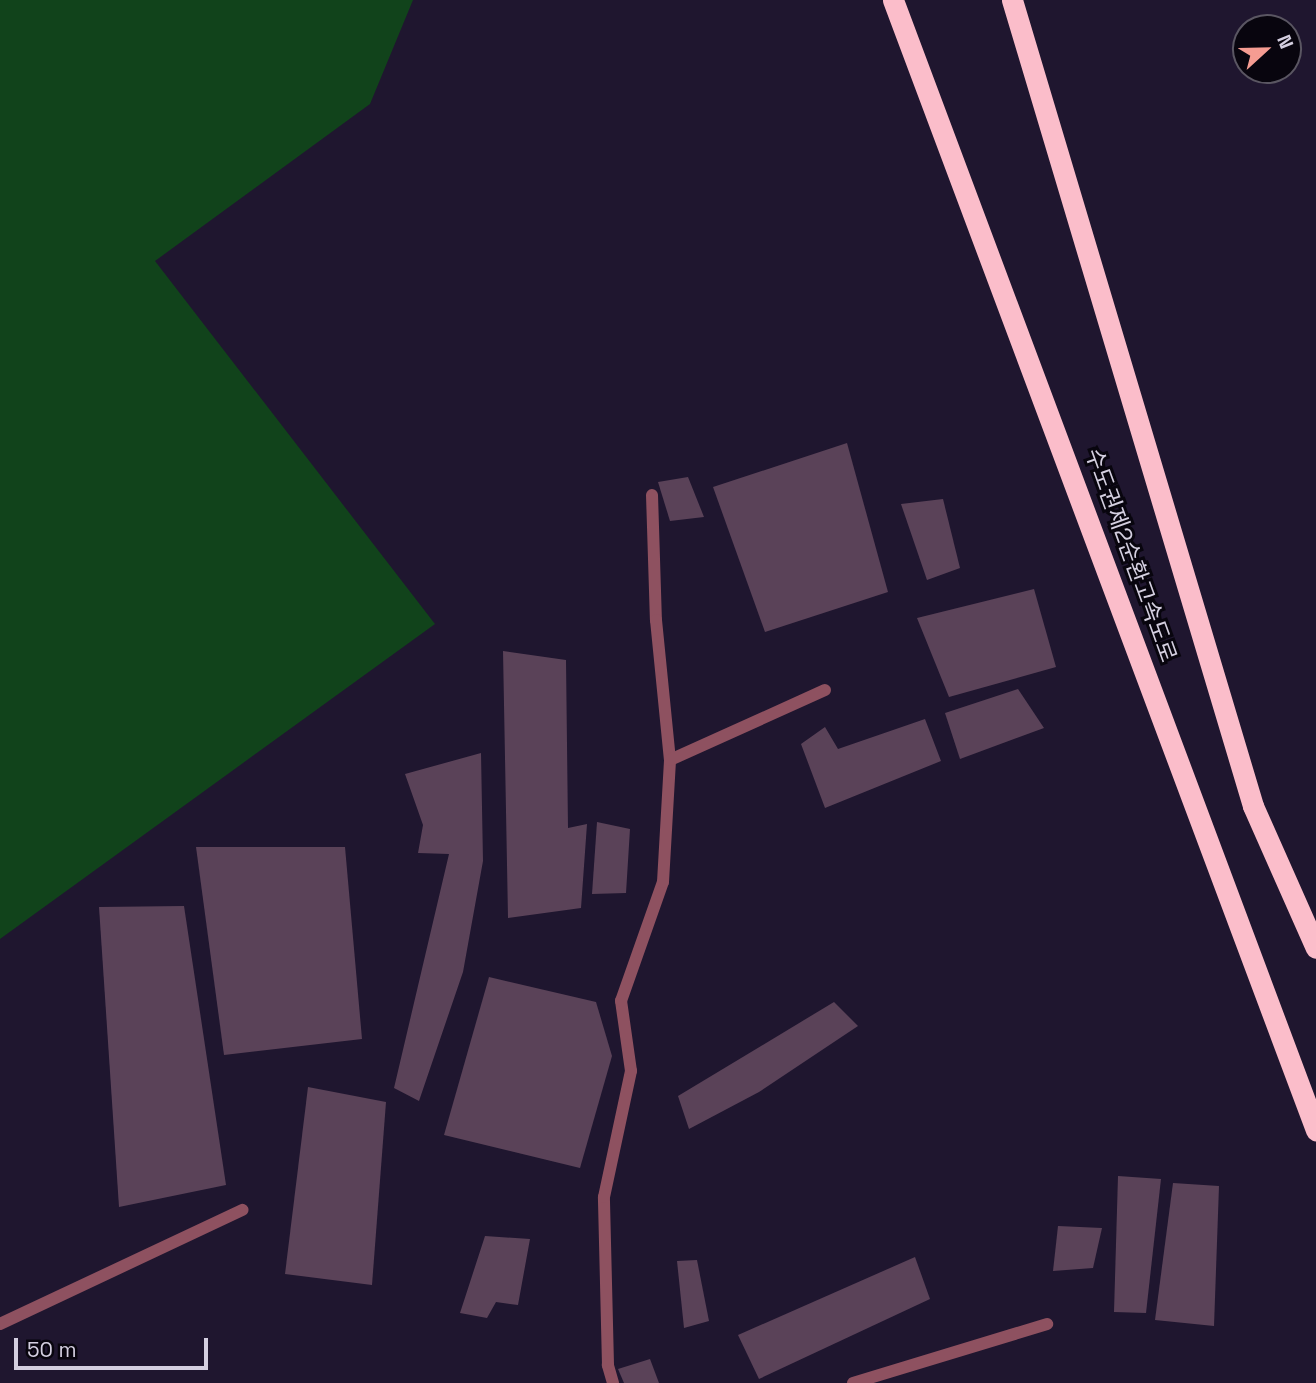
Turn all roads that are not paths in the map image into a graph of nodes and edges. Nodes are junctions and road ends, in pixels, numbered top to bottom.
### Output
1 (893, 0) edge
2 (1012, 0) edge
3 (652, 495) dead end
4 (825, 690) dead end
5 (670, 760) junction
6 (1316, 948) edge
7 (1316, 1130) edge
8 (242, 1210) dead end
9 (0, 1324) edge
10 (1047, 1324) dead end
11 (614, 1383) edge
12 (853, 1383) edge

1 - 7 highway, 수도권제2순환고속도로
2 - 6 highway, 수도권제2순환고속도로
3 - 5 lane
4 - 5 lane
5 - 11 lane
8 - 9 lane
10 - 12 lane

